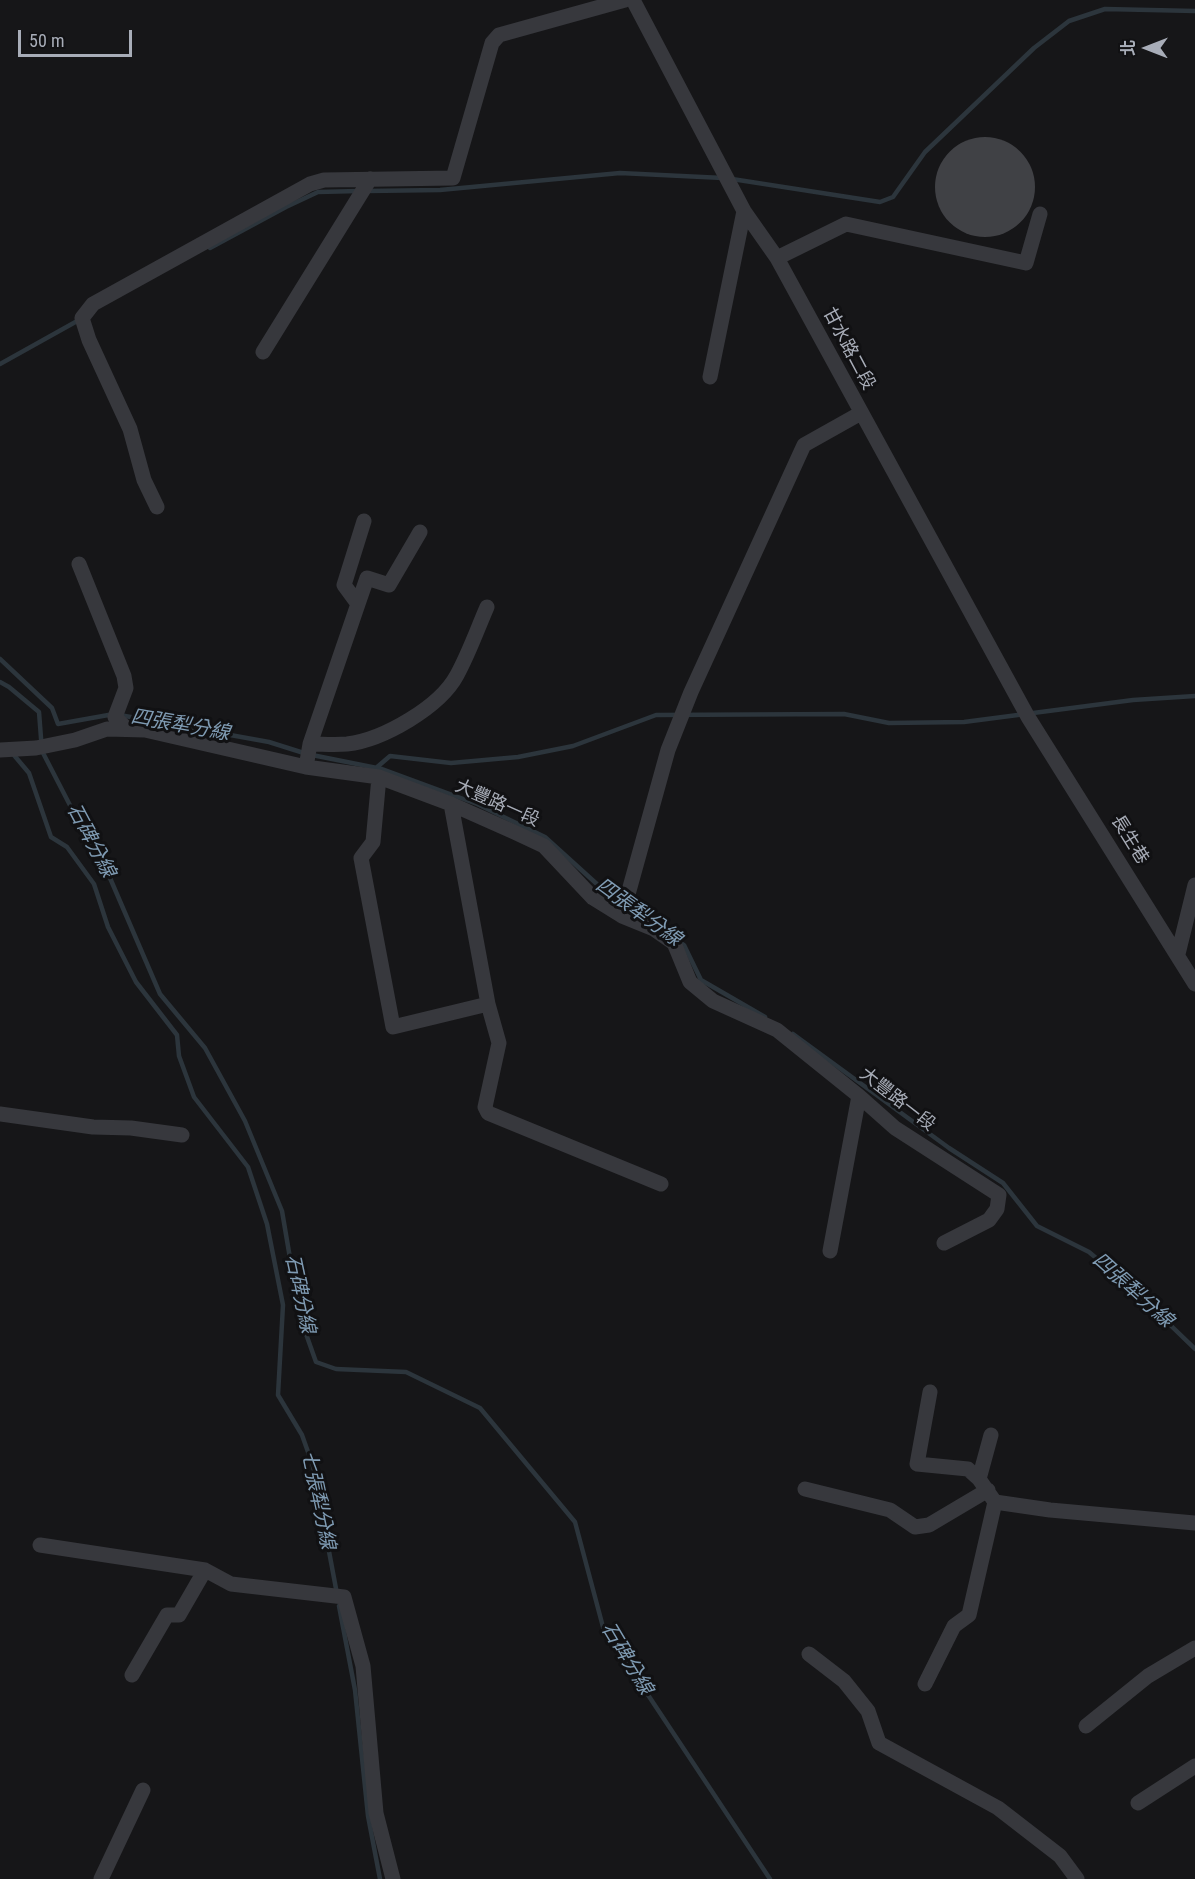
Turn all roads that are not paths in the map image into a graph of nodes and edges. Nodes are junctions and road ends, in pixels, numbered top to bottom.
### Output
1 (625, 0) edge
2 (633, 0) edge
3 (370, 179) junction
4 (744, 211) junction
5 (1040, 214) dead end
6 (777, 258) junction
7 (263, 352) dead end
8 (710, 377) dead end
9 (861, 413) junction
10 (157, 507) dead end
11 (364, 521) dead end
12 (420, 532) dead end
13 (79, 564) dead end
14 (358, 604) junction
15 (487, 607) dead end
16 (1028, 717) joint
17 (126, 728) junction
18 (310, 744) junction
19 (0, 750) edge
20 (306, 767) junction
21 (379, 777) junction
22 (451, 804) junction
23 (1195, 885) edge
24 (622, 915) junction
25 (1178, 954) junction
26 (1195, 984) edge
27 (488, 1004) junction
28 (859, 1096) junction
29 (0, 1114) edge
30 (182, 1135) dead end
31 (661, 1184) dead end
32 (944, 1243) dead end
33 (830, 1251) dead end
34 (930, 1392) dead end
35 (990, 1435) dead end
36 (805, 1489) dead end
37 (987, 1490) junction
38 (1195, 1523) edge
39 (40, 1545) dead end
40 (205, 1570) junction
41 (1195, 1648) edge
42 (809, 1654) dead end
43 (132, 1674) dead end
44 (925, 1684) dead end
45 (1086, 1726) dead end
46 (1195, 1766) edge
47 (143, 1790) dead end
48 (1138, 1803) dead end
49 (101, 1879) edge
50 (393, 1879) edge
51 (1077, 1879) edge

1 - 3 street
2 - 4 street, 甘水路二段
3 - 7 street
3 - 10 street
4 - 6 street, 甘水路二段
4 - 8 street
5 - 6 street
6 - 9 street, 甘水路二段
9 - 16 street, 甘水路二段
9 - 24 street
11 - 14 street
12 - 14 street
13 - 17 street
14 - 18 street
15 - 18 street
16 - 25 street, 長生巷
17 - 19 street, 大豐路一段
17 - 20 street, 大豐路一段
18 - 20 street
20 - 21 street, 大豐路一段
21 - 22 street, 大豐路一段
21 - 27 street
22 - 24 street, 大豐路一段
22 - 27 street
23 - 25 street
24 - 28 street, 大豐路一段
25 - 26 street, 長生巷
27 - 31 street
28 - 32 street, 大豐路一段
28 - 33 street
29 - 30 street
34 - 37 street
35 - 37 street
36 - 37 street
37 - 38 street
37 - 44 street
39 - 40 street
40 - 43 street
40 - 50 street
41 - 45 street
42 - 51 street
46 - 48 street
47 - 49 street

